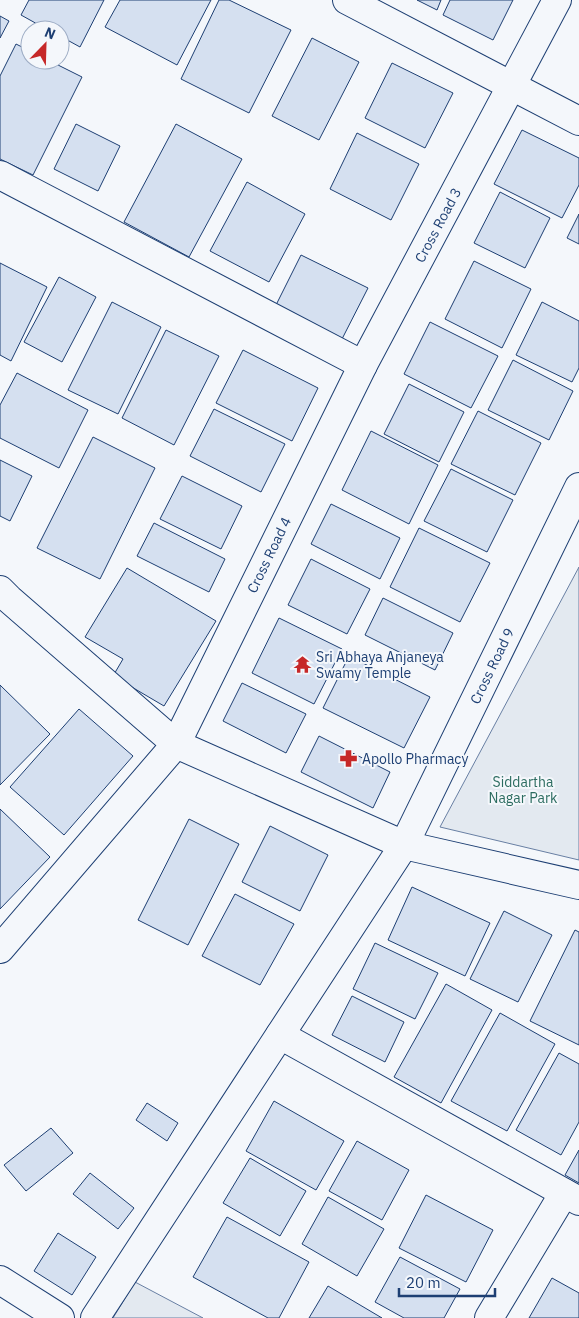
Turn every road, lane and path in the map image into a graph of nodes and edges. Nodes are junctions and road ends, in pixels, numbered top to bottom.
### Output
1 (347, 0) edge
2 (557, 0) edge
3 (513, 86) junction
4 (579, 121) edge
5 (0, 175) edge
6 (363, 365) junction
7 (579, 487) edge
8 (3, 599) edge
9 (176, 744) junction
10 (404, 845) junction
11 (579, 885) edge
12 (0, 949) edge
13 (280, 1035) junction
14 (572, 1197) edge
15 (0, 1280) edge
16 (60, 1318) edge
17 (95, 1318) edge
18 (489, 1318) edge

1 - 3 street
2 - 3 street, Cross Road 3
3 - 4 street
3 - 6 street, Cross Road 3
5 - 6 street
6 - 9 street, Cross Road 4
7 - 10 street, Cross Road 9
8 - 9 street
9 - 10 street
9 - 12 street, Cross Road 4
10 - 11 street
10 - 13 street, Cross Road 9
13 - 14 street
13 - 17 street, Cross Road 9
14 - 18 street
15 - 16 street

